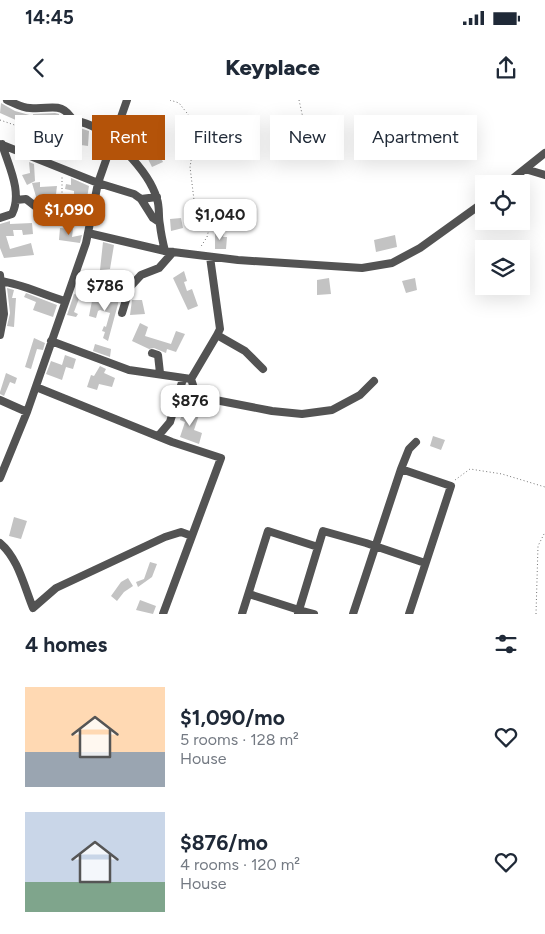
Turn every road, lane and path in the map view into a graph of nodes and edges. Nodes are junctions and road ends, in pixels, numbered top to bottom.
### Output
1 (7, 100) edge
2 (127, 100) edge
3 (170, 100) edge
4 (299, 100) edge
5 (19, 102) edge
6 (71, 115) edge
7 (122, 115) edge
8 (302, 115) edge
9 (0, 120) edge
10 (15, 124) edge
11 (1, 144) edge
12 (545, 153) edge
13 (106, 160) edge
14 (134, 160) edge
15 (525, 169) junction
16 (517, 175) edge
17 (545, 175) edge
18 (98, 183) junction
19 (157, 197) junction
20 (141, 199) junction
21 (16, 200) junction
22 (62, 202) dead end
23 (475, 208) edge
24 (0, 218) edge
25 (159, 222) junction
26 (88, 233) junction
27 (169, 252) junction
28 (195, 255) junction
29 (210, 257) junction
30 (0, 279) edge
31 (65, 301) junction
32 (122, 313) dead end
33 (0, 335) edge
34 (217, 335) junction
35 (51, 341) junction
36 (152, 353) dead end
37 (263, 369) dead end
38 (160, 373) junction
39 (187, 379) junction
40 (374, 381) dead end
41 (36, 387) junction
42 (0, 400) edge
43 (27, 412) junction
44 (159, 435) junction
45 (416, 442) dead end
46 (401, 469) junction
47 (0, 478) edge
48 (451, 486) junction
49 (545, 487) edge
50 (545, 532) edge
51 (192, 536) junction
52 (0, 543) edge
53 (374, 546) junction
54 (318, 547) junction
55 (425, 563) junction
56 (249, 594) junction
57 (34, 611) edge
58 (298, 612) edge
59 (163, 614) edge
60 (242, 614) edge
61 (314, 614) edge
62 (353, 614) edge
63 (408, 614) edge
64 (536, 614) edge

1 - 5 street
2 - 7 street
3 - 28 path
4 - 8 path
5 - 6 street
9 - 10 path
11 - 18 street
11 - 21 street
12 - 15 street
13 - 18 street
14 - 19 street
15 - 16 street
15 - 17 street
18 - 20 street
18 - 26 street
19 - 20 street
19 - 25 street
20 - 25 street
21 - 22 street
21 - 24 street
23 - 29 street
25 - 27 street
26 - 27 street
26 - 31 street
27 - 28 street
27 - 32 street
28 - 29 street
29 - 34 street
30 - 31 street
30 - 33 street
31 - 35 street
34 - 37 street
34 - 39 street
35 - 38 street
35 - 41 street
36 - 38 street
38 - 39 street
39 - 40 street
39 - 44 street
41 - 43 street
41 - 44 street
42 - 43 street
43 - 47 street
44 - 51 street
45 - 46 street
46 - 48 street
46 - 53 street
48 - 49 path
48 - 55 street
50 - 64 path
51 - 57 street
51 - 59 street
52 - 57 street
53 - 54 street
53 - 55 street
53 - 62 street
54 - 56 street
54 - 58 street
55 - 63 street
56 - 58 street
56 - 60 street
58 - 61 street

